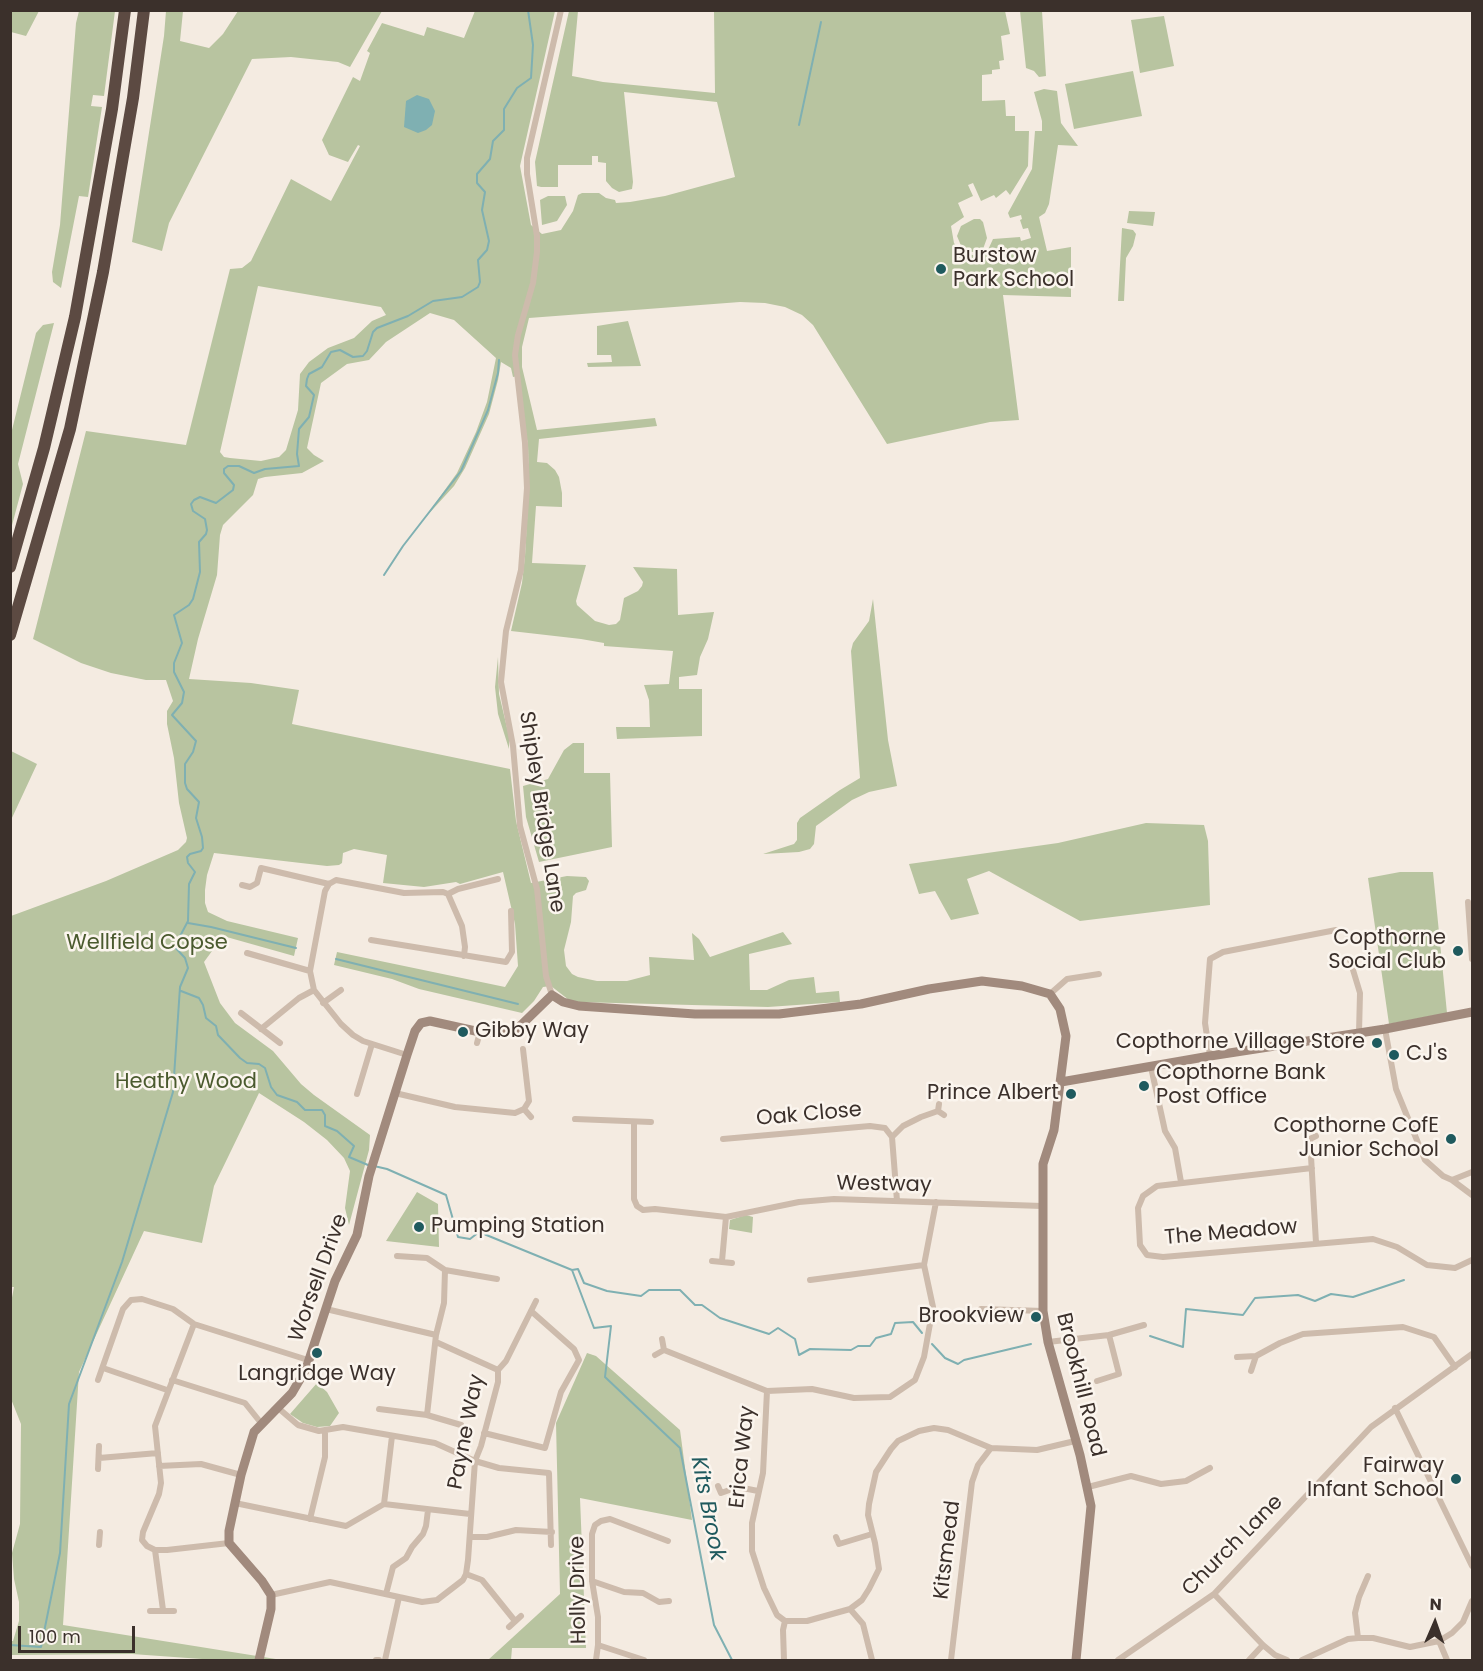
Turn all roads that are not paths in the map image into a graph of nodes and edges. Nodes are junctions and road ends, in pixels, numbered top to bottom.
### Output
1 (124, 10) edge
2 (144, 10) edge
3 (561, 10) edge
4 (10, 567) edge
5 (10, 635) edge
6 (253, 866) dead end
7 (261, 868) junction
8 (498, 879) dead end
9 (329, 884) junction
10 (242, 885) dead end
11 (448, 894) junction
12 (1468, 902) dead end
13 (511, 911) dead end
14 (1336, 930) dead end
15 (371, 940) dead end
16 (246, 953) dead end
17 (464, 956) junction
18 (1473, 959) edge
19 (1349, 965) dead end
20 (310, 970) junction
21 (1099, 974) dead end
22 (314, 990) junction
23 (341, 990) dead end
24 (1050, 994) junction
25 (552, 996) junction
26 (323, 1003) junction
27 (1473, 1012) edge
28 (242, 1013) dead end
29 (261, 1029) junction
30 (1385, 1029) junction
31 (480, 1032) junction
32 (1359, 1033) junction
33 (280, 1042) dead end
34 (477, 1043) dead end
35 (372, 1044) junction
36 (523, 1049) dead end
37 (407, 1055) junction
38 (1210, 1056) junction
39 (1151, 1067) junction
40 (1061, 1082) junction
41 (395, 1093) junction
42 (357, 1094) dead end
43 (524, 1109) junction
44 (940, 1110) dead end
45 (531, 1117) dead end
46 (575, 1119) dead end
47 (634, 1122) junction
48 (651, 1122) dead end
49 (892, 1137) junction
50 (1311, 1137) dead end
51 (723, 1139) dead end
52 (1312, 1168) junction
53 (1473, 1172) edge
54 (1452, 1179) junction
55 (1181, 1182) junction
56 (1473, 1195) edge
57 (897, 1201) junction
58 (936, 1202) junction
59 (1042, 1206) junction
60 (726, 1217) junction
61 (1316, 1242) junction
62 (397, 1256) dead end
63 (1473, 1260) edge
64 (712, 1261) dead end
65 (722, 1261) junction
66 (732, 1263) dead end
67 (924, 1265) junction
68 (445, 1270) junction
69 (497, 1280) dead end
70 (810, 1281) dead end
71 (536, 1301) dead end
72 (981, 1309) dead end
73 (326, 1310) junction
74 (531, 1311) junction
75 (1042, 1311) junction
76 (194, 1324) junction
77 (1144, 1325) dead end
78 (1109, 1335) junction
79 (662, 1339) dead end
80 (436, 1340) junction
81 (1048, 1342) junction
82 (664, 1350) junction
83 (1473, 1354) edge
84 (655, 1355) dead end
85 (1256, 1356) junction
86 (1237, 1357) dead end
87 (308, 1360) junction
88 (1455, 1367) junction
89 (103, 1368) junction
90 (498, 1370) junction
91 (1251, 1371) dead end
92 (98, 1380) dead end
93 (172, 1380) junction
94 (1096, 1381) dead end
95 (167, 1390) junction
96 (767, 1391) junction
97 (277, 1407) junction
98 (1395, 1408) junction
99 (379, 1409) dead end
100 (427, 1415) junction
101 (261, 1423) junction
102 (461, 1425) dead end
103 (325, 1432) junction
104 (484, 1433) junction
105 (392, 1436) junction
106 (1075, 1441) junction
107 (99, 1446) dead end
108 (991, 1448) junction
109 (158, 1453) junction
110 (99, 1458) junction
111 (475, 1461) junction
112 (159, 1466) junction
113 (98, 1468) dead end
114 (1210, 1468) dead end
115 (241, 1475) junction
116 (718, 1486) dead end
117 (1088, 1487) junction
118 (758, 1491) junction
119 (235, 1503) junction
120 (384, 1504) junction
121 (428, 1510) junction
122 (470, 1514) junction
123 (310, 1519) junction
124 (100, 1532) dead end
125 (552, 1532) junction
126 (872, 1534) junction
127 (470, 1537) junction
128 (837, 1537) dead end
129 (668, 1541) dead end
130 (229, 1543) junction
131 (99, 1545) dead end
132 (551, 1545) dead end
133 (155, 1550) junction
134 (1473, 1566) edge
135 (466, 1574) junction
136 (1368, 1576) dead end
137 (592, 1581) junction
138 (386, 1594) junction
139 (1214, 1594) junction
140 (271, 1596) junction
141 (399, 1597) junction
142 (1473, 1600) edge
143 (669, 1601) dead end
144 (850, 1609) junction
145 (163, 1610) junction
146 (150, 1611) dead end
147 (174, 1611) dead end
148 (521, 1616) dead end
149 (515, 1621) junction
150 (785, 1621) junction
151 (509, 1627) dead end
152 (1358, 1638) junction
153 (1439, 1641) junction
154 (598, 1645) junction
155 (1263, 1645) junction
156 (259, 1660) edge
157 (385, 1660) edge
158 (596, 1660) edge
159 (644, 1660) edge
160 (784, 1660) edge
161 (872, 1660) edge
162 (951, 1660) edge
163 (1076, 1660) edge
164 (1118, 1660) edge
165 (1250, 1660) edge
166 (1287, 1660) edge
167 (1302, 1660) edge
168 (1447, 1660) edge

1 - 4 highway
2 - 5 highway
3 - 25 street, Shipley Bridge Lane
6 - 7 street
7 - 9 street
7 - 10 street
8 - 11 street
9 - 11 street
9 - 20 street
11 - 17 street
12 - 18 street
13 - 17 street
14 - 38 street
15 - 17 street
16 - 20 street
19 - 32 street
20 - 22 street
21 - 24 street
22 - 26 street
22 - 29 street
23 - 26 street
24 - 25 street
24 - 40 street
25 - 31 street, Worsell Drive
26 - 35 street
27 - 30 street
28 - 29 street
29 - 33 street
30 - 32 street
30 - 54 street
31 - 34 street
31 - 37 street, Worsell Drive
32 - 38 street
35 - 37 street
35 - 42 street
36 - 43 street
37 - 41 street, Worsell Drive
38 - 39 street
39 - 40 street
39 - 55 street
40 - 59 street, Brookhill Road
41 - 43 street
41 - 73 street, Worsell Drive
43 - 45 street
44 - 49 street
46 - 47 street
47 - 48 street
47 - 60 street, Westway
49 - 51 street, Oak Close
49 - 57 street
50 - 52 street
52 - 55 street, The Meadow
52 - 61 street
53 - 54 street
54 - 56 street
55 - 61 street, The Meadow
57 - 58 street, Westway
57 - 60 street, Westway
58 - 59 street, Westway
58 - 67 street
59 - 75 street, Brookhill Road
60 - 65 street
61 - 63 street, The Meadow
62 - 68 street
64 - 65 street
65 - 66 street
67 - 70 street
67 - 96 street
68 - 69 street
68 - 80 street
71 - 74 street
72 - 75 street
73 - 80 street, Payne Way
73 - 87 street, Worsell Drive
74 - 90 street
74 - 104 street
75 - 81 street, Brookhill Road
76 - 87 street
76 - 89 street
76 - 93 street
77 - 78 street
78 - 81 street
78 - 94 street
79 - 82 street
80 - 90 street, Payne Way
80 - 100 street
81 - 106 street, Brookhill Road
82 - 84 street
82 - 96 street
83 - 88 street, Church Lane
85 - 86 street
85 - 88 street
85 - 91 street
87 - 97 street, Worsell Drive
88 - 98 street, Church Lane
89 - 92 street
89 - 95 street
90 - 104 street, Payne Way
93 - 95 street
93 - 101 street
95 - 109 street
96 - 118 street, Erica Way
97 - 101 street, Worsell Drive
97 - 103 street
98 - 134 street
98 - 139 street, Church Lane
99 - 100 street
100 - 102 street
101 - 115 street, Worsell Drive
103 - 105 street
103 - 123 street
104 - 111 street, Payne Way
105 - 111 street
105 - 120 street
106 - 108 street
106 - 117 street, Brookhill Road
107 - 110 street
108 - 126 street
108 - 162 street, Kitsmead
109 - 110 street
109 - 112 street
110 - 113 street
111 - 122 street, Payne Way
111 - 125 street
112 - 115 street
112 - 133 street
114 - 117 street
115 - 119 street, Worsell Drive
116 - 118 street
117 - 163 street, Brookhill Road
118 - 150 street, Erica Way
119 - 123 street
119 - 130 street, Worsell Drive
120 - 121 street
120 - 123 street
121 - 122 street
121 - 138 street
122 - 127 street, Payne Way
124 - 131 street
125 - 127 street
125 - 132 street
126 - 128 street
126 - 144 street
127 - 135 street, Payne Way
129 - 137 street, Holly Drive
130 - 133 street
130 - 140 street
133 - 145 street
135 - 141 street
135 - 149 street
136 - 152 street
137 - 143 street
137 - 154 street, Holly Drive
138 - 140 street
138 - 141 street
139 - 155 street
139 - 164 street, Church Lane
140 - 156 street
141 - 157 street
142 - 153 street
144 - 150 street
144 - 161 street
145 - 146 street
145 - 147 street
148 - 149 street
149 - 151 street
150 - 160 street
152 - 153 street
152 - 167 street
153 - 168 street
154 - 158 street, Holly Drive
154 - 159 street
155 - 165 street
155 - 166 street

